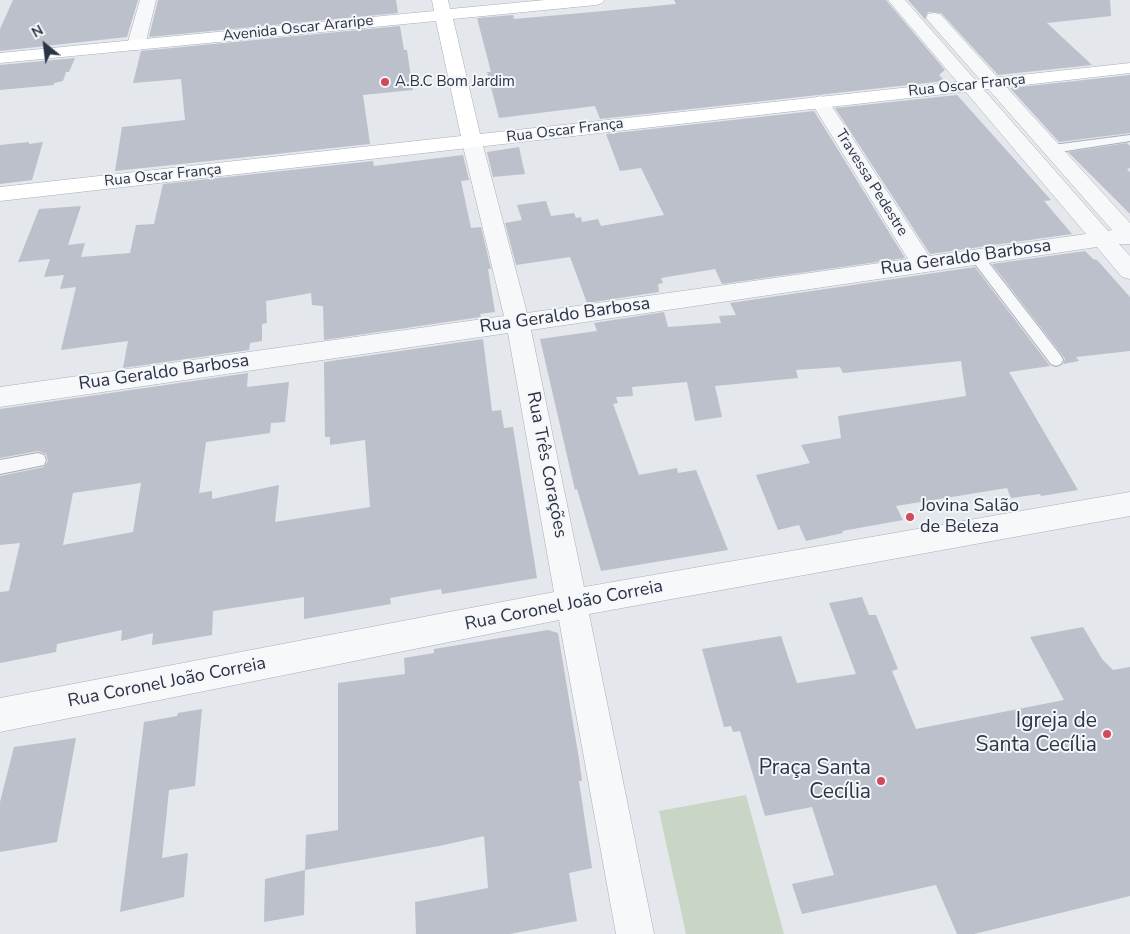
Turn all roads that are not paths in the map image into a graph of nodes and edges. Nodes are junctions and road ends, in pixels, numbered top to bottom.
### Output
1 (148, 0) edge
2 (596, 0) edge
3 (896, 0) edge
4 (918, 0) edge
5 (442, 7) edge
6 (136, 46) junction
7 (0, 58) edge
8 (1130, 68) edge
9 (995, 84) junction
10 (968, 85) junction
11 (820, 102) junction
12 (1130, 138) edge
13 (472, 142) junction
14 (1053, 149) junction
15 (0, 194) edge
16 (1129, 235) edge
17 (1102, 238) junction
18 (977, 257) junction
19 (923, 264) junction
20 (1130, 271) edge
21 (518, 323) junction
22 (1056, 360) dead end
23 (0, 396) edge
24 (38, 460) dead end
25 (0, 467) edge
26 (1130, 504) edge
27 (573, 603) junction
28 (0, 715) edge
29 (635, 934) edge

1 - 6 street
2 - 5 street, Avenida Oscar Araripe
3 - 10 street
4 - 9 street
5 - 6 street, Avenida Oscar Araripe
5 - 13 street, Rua Três Corações
6 - 7 street, Avenida Oscar Araripe
8 - 9 street, Rua Oscar França
9 - 10 street, Rua Oscar França
9 - 14 street
10 - 11 street, Rua Oscar França
10 - 17 street
11 - 13 street, Rua Oscar França
11 - 19 street, Travessa Pedestre
12 - 14 lane
13 - 15 street, Rua Oscar França
13 - 21 street, Rua Três Corações
14 - 16 street
16 - 17 street, Rua Geraldo Barbosa
17 - 18 street, Rua Geraldo Barbosa
17 - 20 street
18 - 19 street, Rua Geraldo Barbosa
18 - 22 lane
19 - 21 street, Rua Geraldo Barbosa
21 - 23 street, Rua Geraldo Barbosa
21 - 27 street, Rua Três Corações
24 - 25 lane
26 - 27 street, Rua Coronel João Correia
27 - 28 street, Rua Coronel João Correia
27 - 29 street, Rua Três Corações

